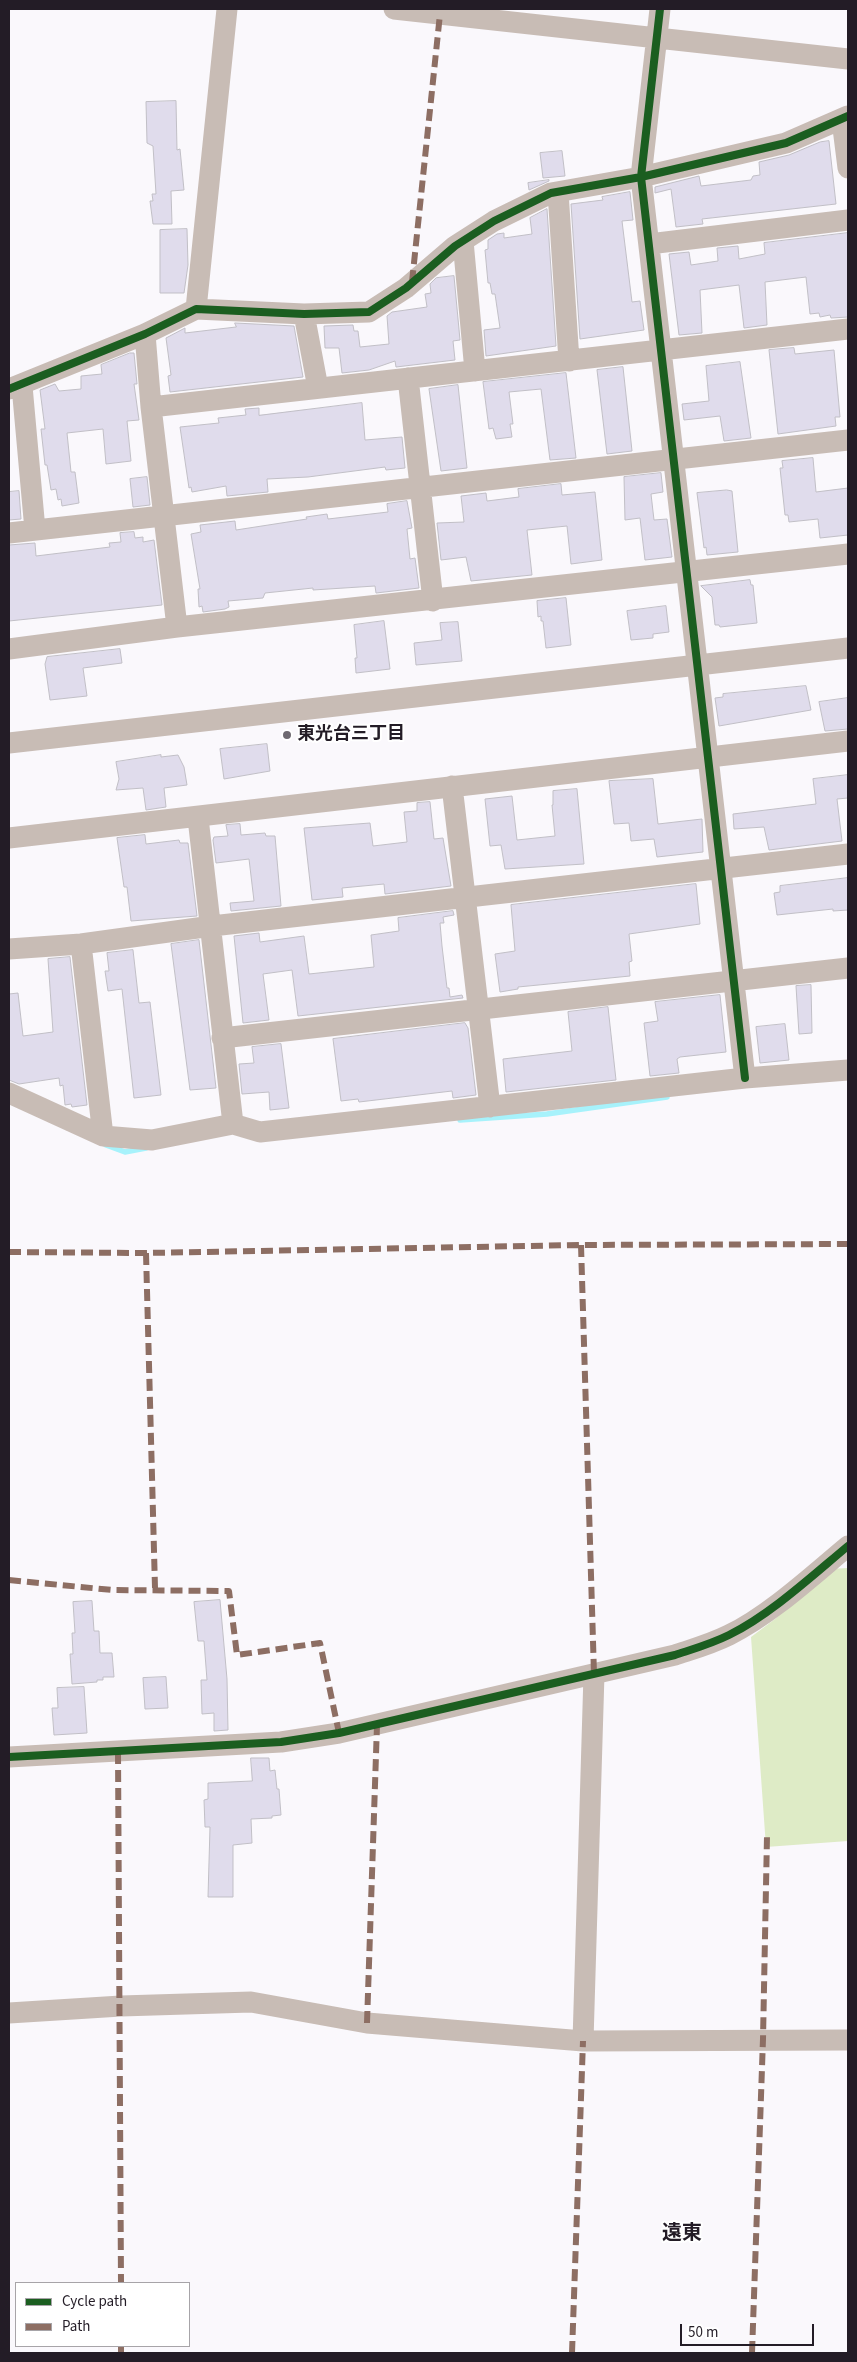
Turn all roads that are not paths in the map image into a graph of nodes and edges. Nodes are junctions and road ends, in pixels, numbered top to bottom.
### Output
1 (227, 9) edge
2 (394, 9) edge
3 (660, 9) edge
4 (451, 12) edge
5 (657, 38) junction
6 (848, 59) edge
7 (845, 118) edge
8 (848, 168) edge
9 (641, 177) junction
10 (558, 192) junction
11 (848, 220) edge
12 (463, 241) junction
13 (649, 244) junction
14 (196, 309) junction
15 (304, 314) junction
16 (848, 329) edge
17 (145, 334) junction
18 (661, 351) junction
19 (569, 361) junction
20 (474, 371) junction
21 (408, 378) junction
22 (15, 388) edge
23 (318, 388) junction
24 (151, 407) junction
25 (848, 440) edge
26 (674, 460) junction
27 (420, 487) junction
28 (163, 516) junction
29 (35, 530) junction
30 (9, 533) edge
31 (848, 554) edge
32 (687, 572) junction
33 (433, 601) junction
34 (178, 627) junction
35 (848, 648) edge
36 (9, 649) edge
37 (698, 665) junction
38 (848, 741) edge
39 (9, 743) edge
40 (708, 756) junction
41 (452, 786) junction
42 (198, 818) junction
43 (9, 838) edge
44 (848, 854) edge
45 (721, 869) junction
46 (464, 898) junction
47 (212, 926) junction
48 (81, 944) junction
49 (9, 949) edge
50 (848, 968) edge
51 (734, 981) junction
52 (478, 1009) junction
53 (222, 1038) junction
54 (848, 1070) edge
55 (745, 1078) junction
56 (9, 1093) edge
57 (490, 1107) junction
58 (233, 1124) junction
59 (103, 1136) junction
60 (844, 1553) edge
61 (594, 1674) junction
62 (9, 1757) edge
63 (9, 2012) edge
64 (848, 2040) edge
65 (583, 2041) junction

1 - 14 street
2 - 4 street
3 - 5 street
4 - 5 street
5 - 6 street
5 - 9 street
7 - 8 street
7 - 9 street
9 - 10 street
9 - 13 street
10 - 12 street
10 - 19 street
11 - 13 street
12 - 15 street
12 - 20 street
13 - 18 street
14 - 15 street
14 - 17 street
15 - 23 street
16 - 18 street
17 - 22 street
17 - 24 street
18 - 19 street
18 - 26 street
19 - 20 street
20 - 21 street
21 - 23 street
21 - 27 street
22 - 29 street
23 - 24 street
24 - 28 street
25 - 26 street
26 - 27 street
26 - 32 street
27 - 28 street
27 - 33 street
28 - 29 street
28 - 34 street
29 - 30 street
31 - 32 street
32 - 33 street
32 - 37 street
33 - 34 street
34 - 36 street
35 - 37 street
37 - 39 street
37 - 40 street
38 - 40 street
40 - 41 street
40 - 45 street
41 - 42 street
41 - 46 street
42 - 43 street
42 - 47 street
44 - 45 street
45 - 46 street
45 - 51 street
46 - 47 street
46 - 52 street
47 - 48 street
47 - 53 street
48 - 49 street
48 - 59 street
50 - 51 street
51 - 52 street
51 - 55 street
52 - 53 street
52 - 57 street
53 - 58 street
54 - 55 street
55 - 57 street
56 - 59 street
57 - 58 street
58 - 59 street
60 - 61 street
61 - 62 street
61 - 65 street
63 - 65 street
64 - 65 street

